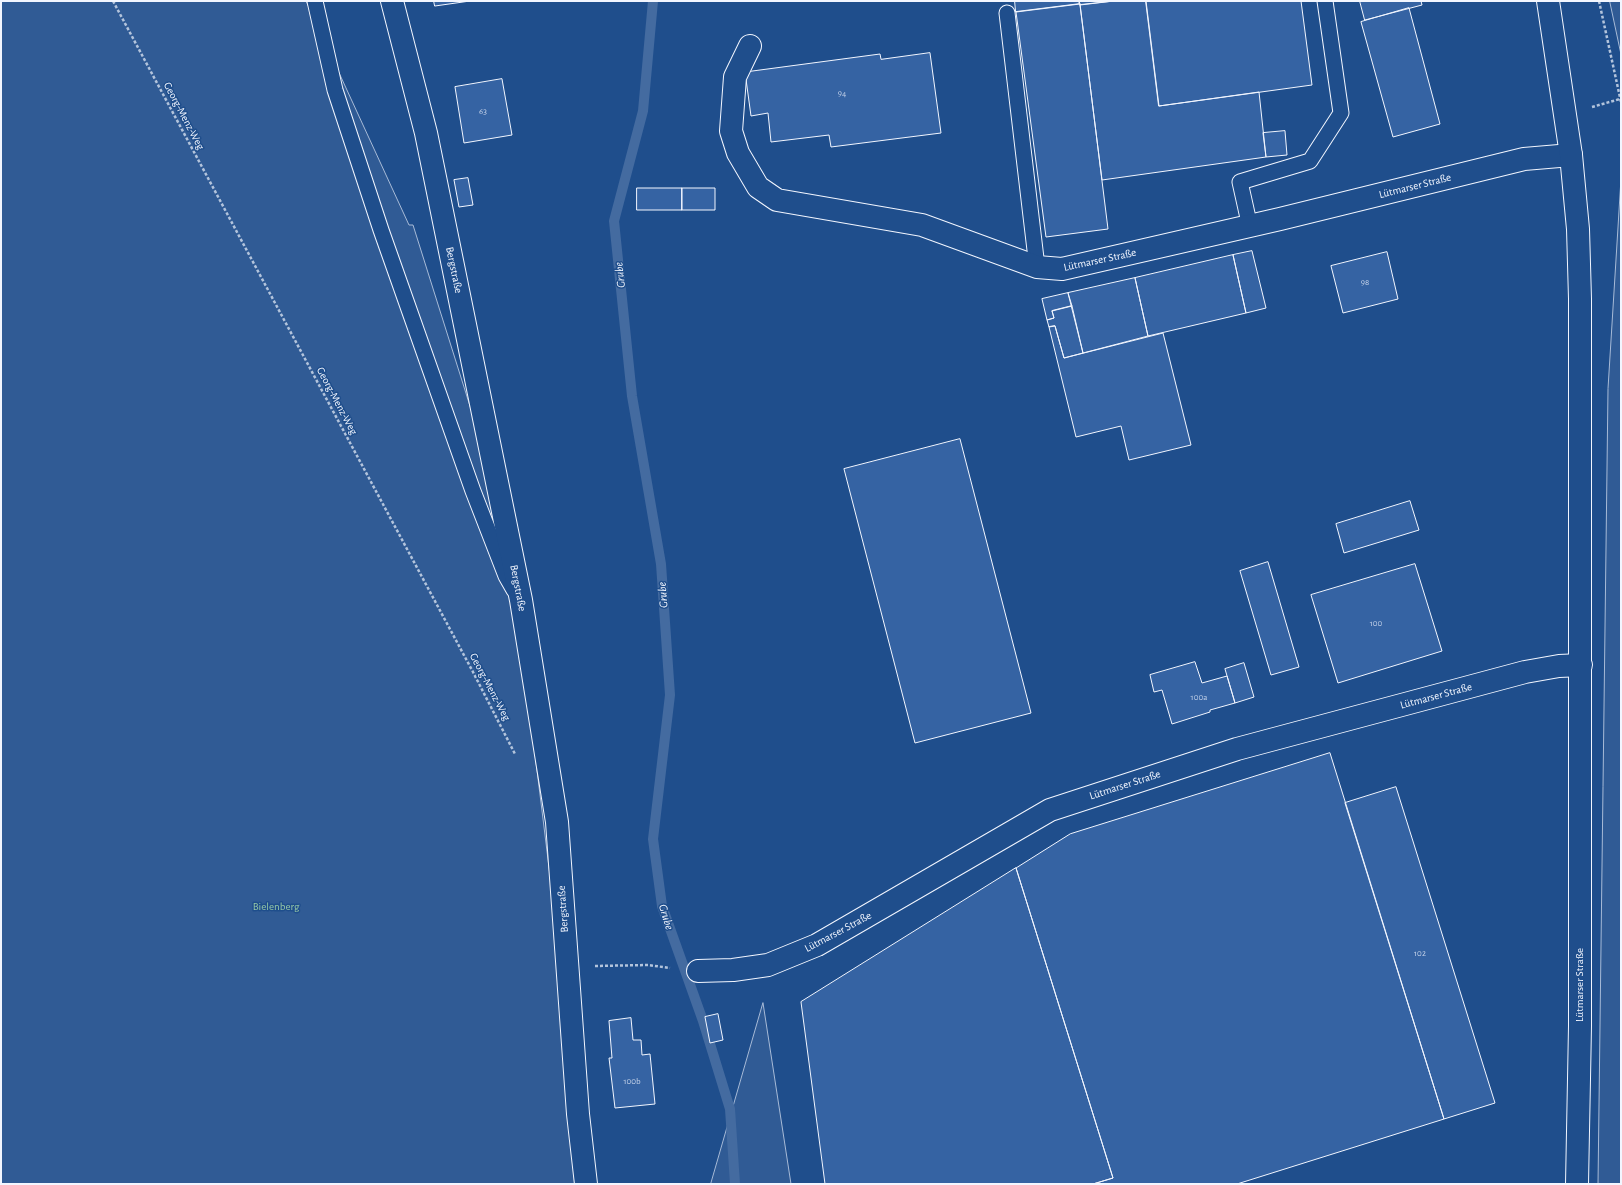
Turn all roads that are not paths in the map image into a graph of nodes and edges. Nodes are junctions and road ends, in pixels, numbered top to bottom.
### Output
1 (315, 1) edge
2 (392, 1) edge
3 (1325, 1) edge
4 (1548, 1) edge
5 (1007, 14) dead end
6 (750, 46) dead end
7 (1571, 155) junction
8 (1250, 227) junction
9 (1037, 267) junction
10 (521, 600) junction
11 (1580, 665) junction
12 (698, 971) dead end
13 (586, 1184) edge
14 (1577, 1184) edge

1 - 10 lane
2 - 10 street, Bergstraße
3 - 8 lane
4 - 7 street, Lütmarser Straße
5 - 9 lane
6 - 9 street, Lütmarser Straße
7 - 8 street, Lütmarser Straße
7 - 11 street, Lütmarser Straße
8 - 9 street, Lütmarser Straße
10 - 13 street, Bergstraße
11 - 12 street, Lütmarser Straße
11 - 14 street, Lütmarser Straße

